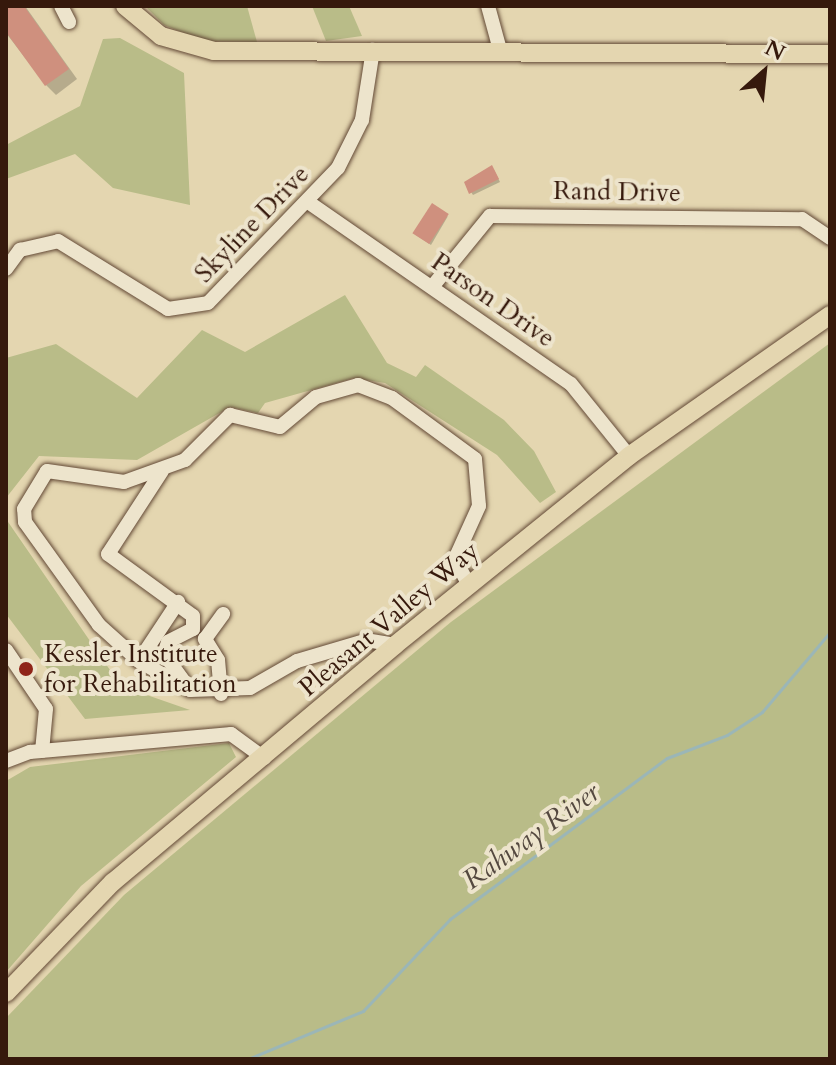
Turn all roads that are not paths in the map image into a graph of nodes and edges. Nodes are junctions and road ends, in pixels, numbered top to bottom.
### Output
1 (61, 6) edge
2 (125, 6) edge
3 (488, 6) edge
4 (69, 22) dead end
5 (373, 50) junction
6 (500, 50) junction
7 (830, 54) edge
8 (311, 204) junction
9 (830, 238) edge
10 (6, 269) edge
11 (432, 287) junction
12 (830, 315) edge
13 (629, 456) junction
14 (162, 471) junction
15 (469, 585) junction
16 (178, 602) junction
17 (223, 614) dead end
18 (395, 645) junction
19 (6, 650) edge
20 (139, 661) junction
21 (202, 693) junction
22 (221, 694) junction
23 (42, 751) junction
24 (264, 758) junction
25 (6, 761) edge
26 (6, 993) edge

1 - 4 street
2 - 5 main road
3 - 6 street
5 - 6 main road
5 - 8 street, Skyline Drive
6 - 7 main road
8 - 10 street, Skyline Drive
8 - 11 street, Parson Drive
9 - 11 street, Rand Drive
11 - 13 street, Parson Drive
12 - 13 main road, Pleasant Valley Way
13 - 15 main road, Pleasant Valley Way
14 - 15 street
14 - 16 street
14 - 20 street
15 - 18 main road, Pleasant Valley Way
16 - 20 street
16 - 21 street
17 - 22 street
18 - 22 street
18 - 24 main road, Pleasant Valley Way
19 - 23 street
20 - 21 street
21 - 22 street
23 - 24 street
23 - 25 street
24 - 26 main road, Pleasant Valley Way

